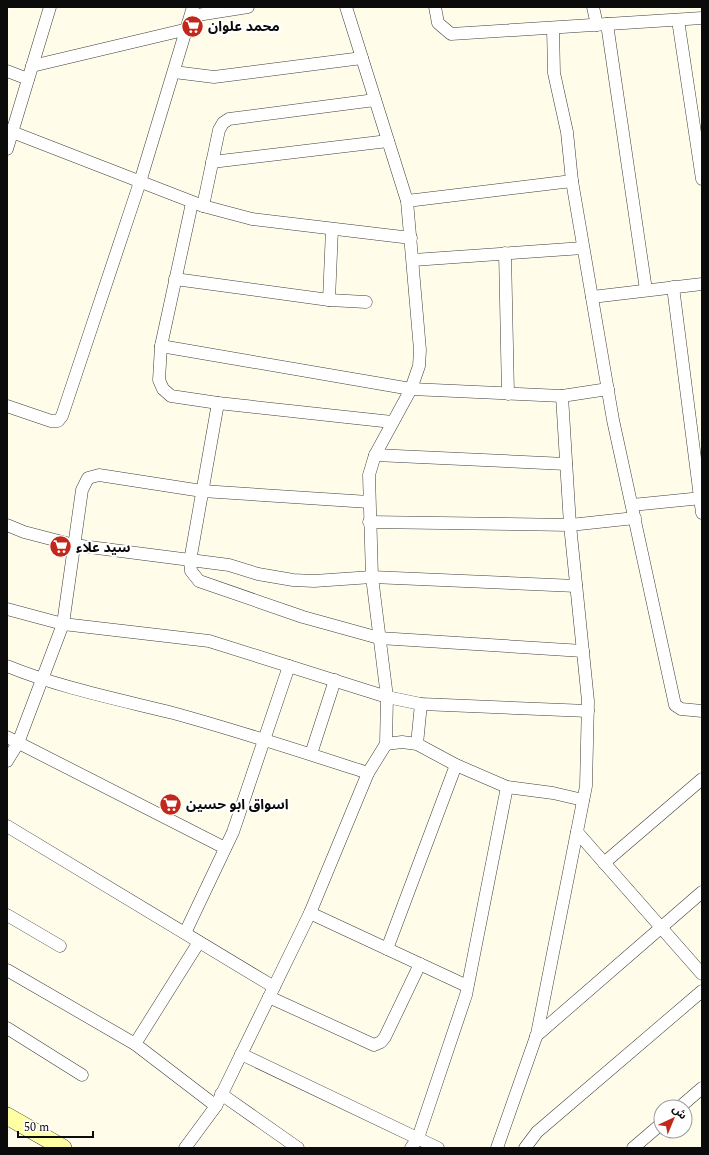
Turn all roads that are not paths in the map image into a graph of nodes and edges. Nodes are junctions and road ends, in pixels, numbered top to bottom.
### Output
1 (50, 7) edge
2 (248, 7) edge
3 (346, 7) edge
4 (435, 7) edge
5 (592, 7) edge
6 (192, 12) edge
7 (702, 18) edge
8 (678, 20) junction
9 (602, 24) junction
10 (553, 28) junction
11 (188, 29) junction
12 (362, 58) junction
13 (32, 66) junction
14 (7, 71) edge
15 (174, 72) junction
16 (28, 79) junction
17 (375, 100) junction
18 (9, 131) edge
19 (388, 141) junction
20 (7, 149) edge
21 (212, 162) junction
22 (702, 179) edge
23 (572, 181) junction
24 (140, 182) junction
25 (407, 201) junction
26 (197, 204) junction
27 (332, 229) junction
28 (411, 238) junction
29 (583, 248) junction
30 (505, 253) junction
31 (413, 260) junction
32 (175, 279) junction
33 (702, 284) edge
34 (673, 287) junction
35 (646, 290) junction
36 (592, 296) junction
37 (329, 300) junction
38 (366, 302) dead end
39 (161, 346) junction
40 (411, 389) junction
41 (608, 389) junction
42 (508, 394) junction
43 (562, 396) junction
44 (218, 403) junction
45 (7, 406) edge
46 (392, 422) junction
47 (375, 455) junction
48 (566, 464) junction
49 (202, 491) junction
50 (701, 498) edge
51 (369, 502) junction
52 (632, 505) junction
53 (702, 513) edge
54 (635, 518) junction
55 (369, 522) junction
56 (570, 524) junction
57 (7, 525) edge
58 (74, 545) junction
59 (190, 561) junction
60 (372, 577) junction
61 (576, 586) junction
62 (7, 609) edge
63 (63, 624) junction
64 (379, 638) junction
65 (583, 652) junction
66 (7, 666) edge
67 (289, 666) junction
68 (42, 680) junction
69 (335, 680) junction
70 (387, 696) junction
71 (421, 704) junction
72 (588, 711) junction
73 (702, 711) edge
74 (12, 740) edge
75 (265, 740) junction
76 (386, 744) junction
77 (417, 744) junction
78 (311, 754) junction
79 (7, 761) edge
80 (456, 765) junction
81 (368, 772) junction
82 (702, 779) edge
83 (508, 787) junction
84 (583, 800) junction
85 (7, 826) edge
86 (577, 832) junction
87 (225, 848) junction
88 (604, 863) junction
89 (702, 892) edge
90 (310, 913) junction
91 (7, 915) edge
92 (661, 927) junction
93 (185, 933) junction
94 (199, 942) junction
95 (60, 946) dead end
96 (387, 949) junction
97 (420, 964) junction
98 (7, 970) edge
99 (702, 974) edge
100 (467, 986) junction
101 (702, 990) edge
102 (271, 992) junction
103 (7, 1028) edge
104 (536, 1036) junction
105 (135, 1044) junction
106 (241, 1054) junction
107 (82, 1075) dead end
108 (702, 1088) edge
109 (221, 1094) junction
110 (689, 1099) edge
111 (216, 1106) junction
112 (8, 1118) edge
113 (653, 1131) edge
114 (414, 1143) edge
115 (285, 1144) edge
116 (62, 1148) edge
117 (185, 1148) edge
118 (298, 1148) edge
119 (438, 1148) edge
120 (497, 1148) edge
121 (525, 1148) edge
122 (633, 1148) edge

1 - 13 street
2 - 6 street
3 - 12 street
4 - 10 street
5 - 9 street
6 - 11 street
7 - 8 street
8 - 9 street
8 - 22 street
9 - 10 street
9 - 35 street
10 - 23 street
11 - 13 street
11 - 15 street
12 - 15 street
12 - 17 street
13 - 16 street
14 - 16 street
15 - 24 street
16 - 18 street
17 - 19 street
17 - 21 street
18 - 20 street
18 - 24 street
19 - 21 street
19 - 25 street
21 - 26 street
23 - 25 street
23 - 29 street
24 - 26 street
24 - 45 street
25 - 28 street
26 - 27 street
26 - 32 street
27 - 28 street
27 - 37 street
28 - 31 street
29 - 30 street
29 - 36 street
30 - 31 street
30 - 42 street
31 - 40 street
32 - 37 street
32 - 39 street
33 - 34 street
34 - 35 street
34 - 50 street
35 - 36 street
36 - 41 street
37 - 38 street
39 - 40 street
39 - 44 street
40 - 42 street
40 - 46 street
41 - 43 street
41 - 52 street
42 - 43 street
43 - 48 street
44 - 46 street
44 - 49 street
46 - 47 street
47 - 48 street
47 - 51 street
48 - 56 street
49 - 51 street
49 - 58 street
49 - 59 street
50 - 52 street
50 - 53 street
51 - 55 street
52 - 54 street
54 - 56 street
54 - 73 street
55 - 56 street
55 - 60 street
56 - 61 street
57 - 58 street
58 - 59 street
58 - 63 street
59 - 60 street
59 - 64 street
60 - 61 street
60 - 64 street
61 - 65 street
62 - 63 street
63 - 67 street
63 - 68 street
64 - 65 street
64 - 70 street
65 - 72 street
66 - 68 street
67 - 69 street
67 - 75 street
68 - 74 street
68 - 75 street
69 - 70 street
69 - 78 street
70 - 71 street
70 - 76 street
71 - 72 street
71 - 77 street
72 - 84 street
74 - 79 street
74 - 87 street
75 - 78 street
75 - 87 street
76 - 77 street
76 - 81 street
77 - 80 street
78 - 81 street
80 - 83 street
80 - 96 street
81 - 90 street
82 - 88 street
83 - 84 street
83 - 100 street
84 - 86 street
85 - 93 street
86 - 88 street
86 - 104 street
87 - 93 street
88 - 92 street
89 - 92 street
90 - 96 street
90 - 102 street
91 - 95 street
92 - 99 street
92 - 104 street
93 - 94 street
94 - 102 street
94 - 105 street
96 - 97 street
97 - 100 street
97 - 102 street
98 - 105 street
100 - 114 street
101 - 121 street
102 - 106 street
103 - 107 street
104 - 120 street
105 - 111 street
106 - 109 street
106 - 114 street
108 - 110 street
109 - 111 street
109 - 115 street
111 - 117 street
112 - 116 street
113 - 122 street
114 - 119 street
115 - 118 street

